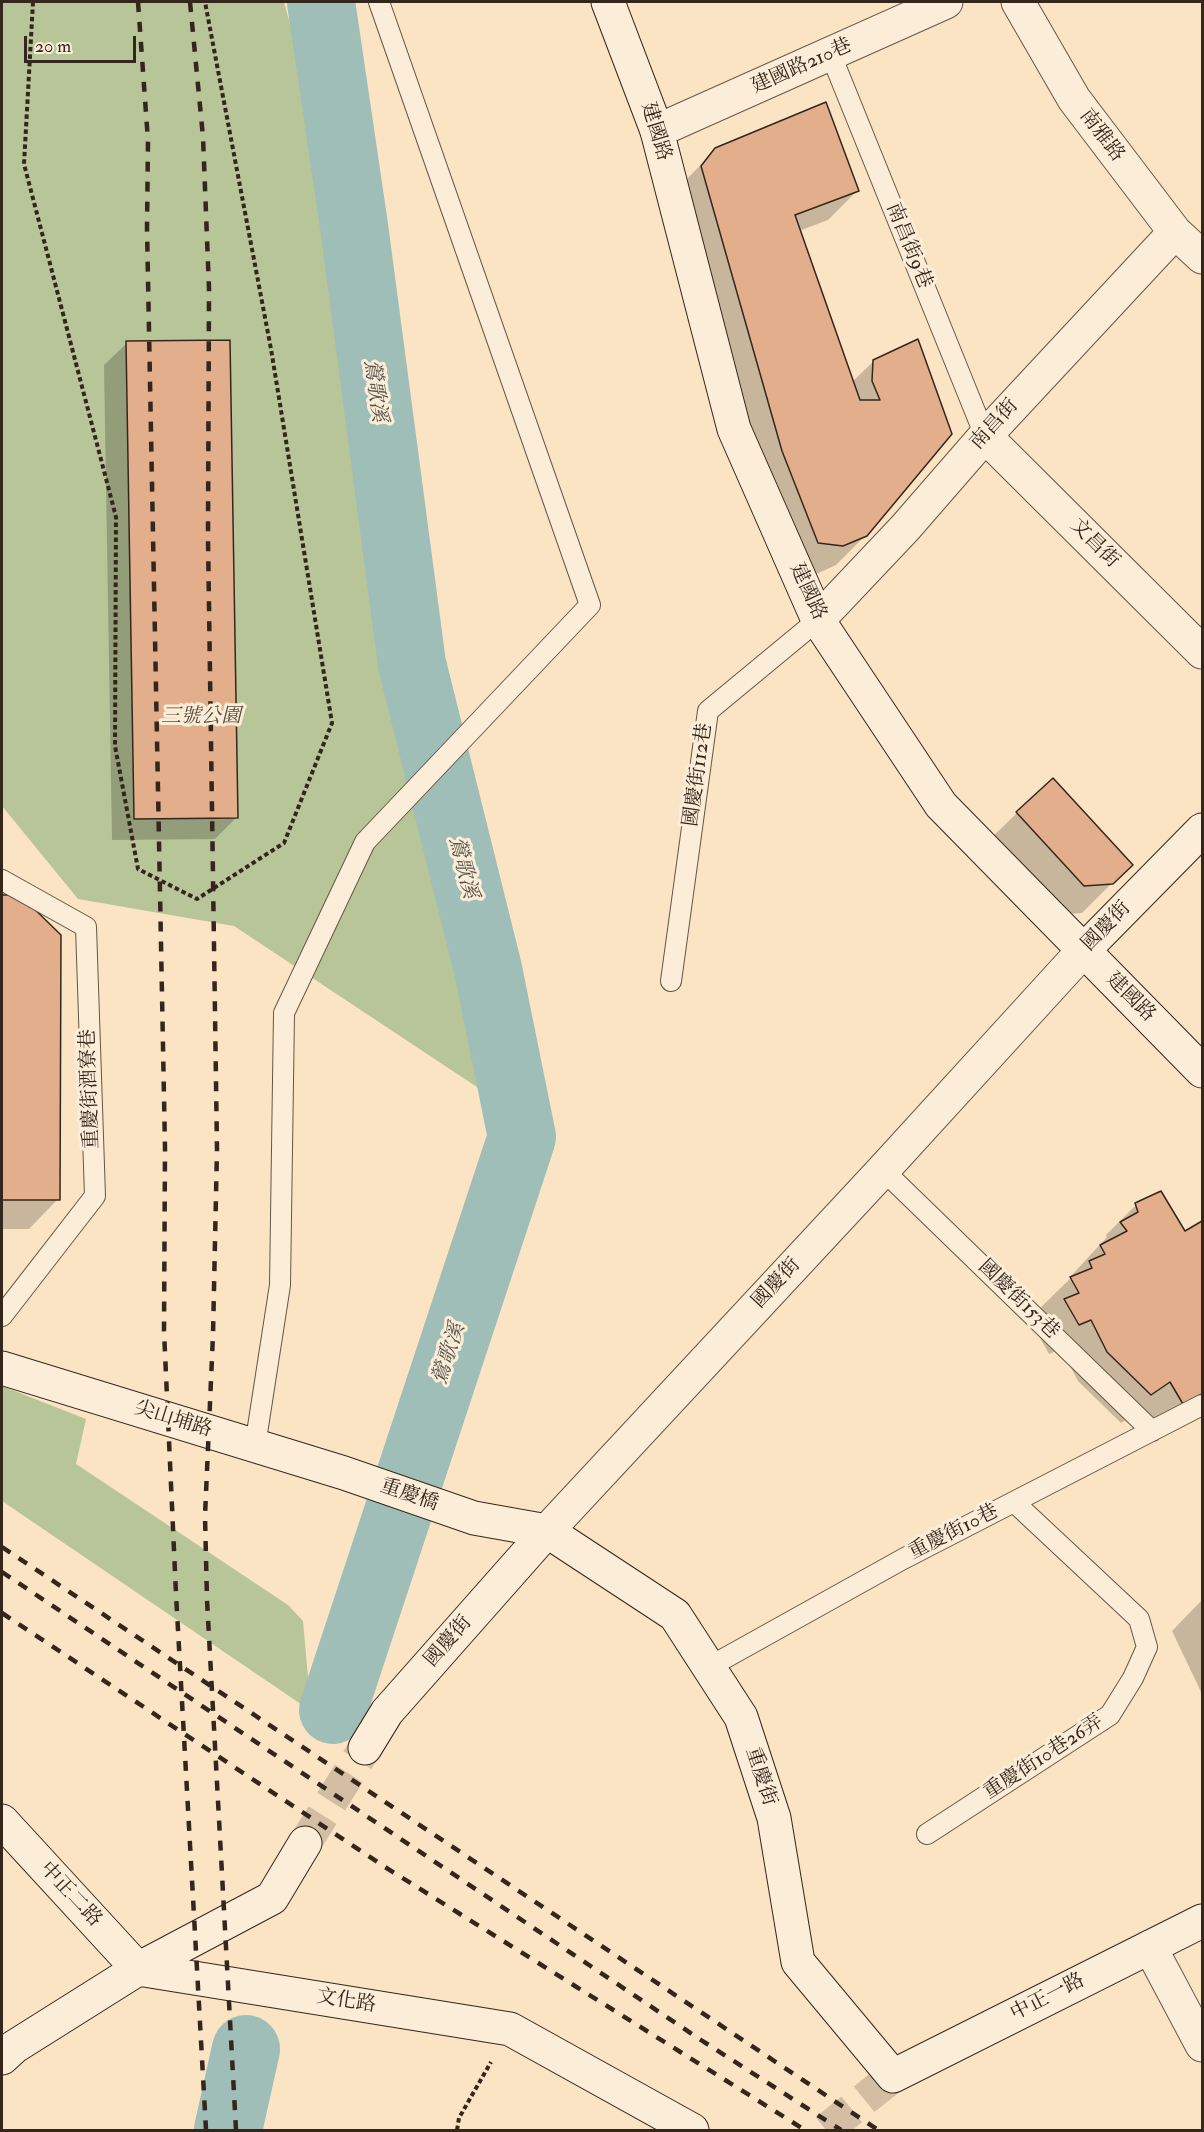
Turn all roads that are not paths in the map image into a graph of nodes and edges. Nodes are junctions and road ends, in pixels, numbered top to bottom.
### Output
1 (380, 2) edge
2 (608, 2) edge
3 (946, 2) edge
4 (1018, 2) edge
5 (831, 55) junction
6 (657, 131) junction
7 (1175, 232) junction
8 (1203, 257) edge
9 (985, 436) junction
10 (818, 620) junction
11 (1203, 651) edge
12 (1203, 830) edge
13 (2, 879) edge
14 (1083, 951) junction
15 (671, 981) dead end
16 (1203, 1071) edge
17 (883, 1170) junction
18 (2, 1316) edge
19 (2, 1368) edge
20 (1203, 1405) edge
21 (1152, 1431) junction
22 (255, 1446) junction
23 (344, 1473) joint
24 (1014, 1502) junction
25 (547, 1531) junction
26 (709, 1667) junction
27 (365, 1748) tunnel mouth
28 (2, 1821) edge
29 (927, 1834) dead end
30 (305, 1843) tunnel mouth
31 (1203, 1921) edge
32 (1150, 1947) junction
33 (138, 1969) junction
34 (1203, 2044) edge
35 (2, 2058) edge
36 (893, 2076) joint
37 (692, 2130) edge

1 - 22 lane
2 - 6 street, 建國路
3 - 5 street, 建國路210巷
4 - 7 street, 南雅路
5 - 6 street, 建國路210巷
5 - 9 lane, 南昌街9巷
6 - 10 street, 建國路
7 - 8 street, 南雅路
7 - 9 street, 南昌街
9 - 10 street, 南昌街
9 - 11 street, 文昌街
10 - 14 street, 建國路
10 - 15 lane, 國慶街112巷
12 - 14 street, 國慶街
13 - 18 lane, 重慶街酒寮巷
14 - 16 street, 建國路
14 - 17 street, 國慶街
17 - 21 lane, 國慶街153巷
17 - 25 street, 國慶街
19 - 22 street, 尖山埔路
20 - 21 lane, 重慶街10巷
21 - 24 lane, 重慶街10巷
22 - 23 street, 尖山埔路
23 - 25 street, 重慶橋
24 - 26 lane, 重慶街10巷
24 - 29 lane, 重慶街10巷26弄
25 - 26 street, 重慶街
25 - 27 street, 國慶街
26 - 36 street, 重慶街
28 - 33 street, 中正二路
30 - 33 street
31 - 32 street, 中正一路
32 - 34 street
32 - 36 street, 中正一路
33 - 35 street
33 - 37 street, 文化路

